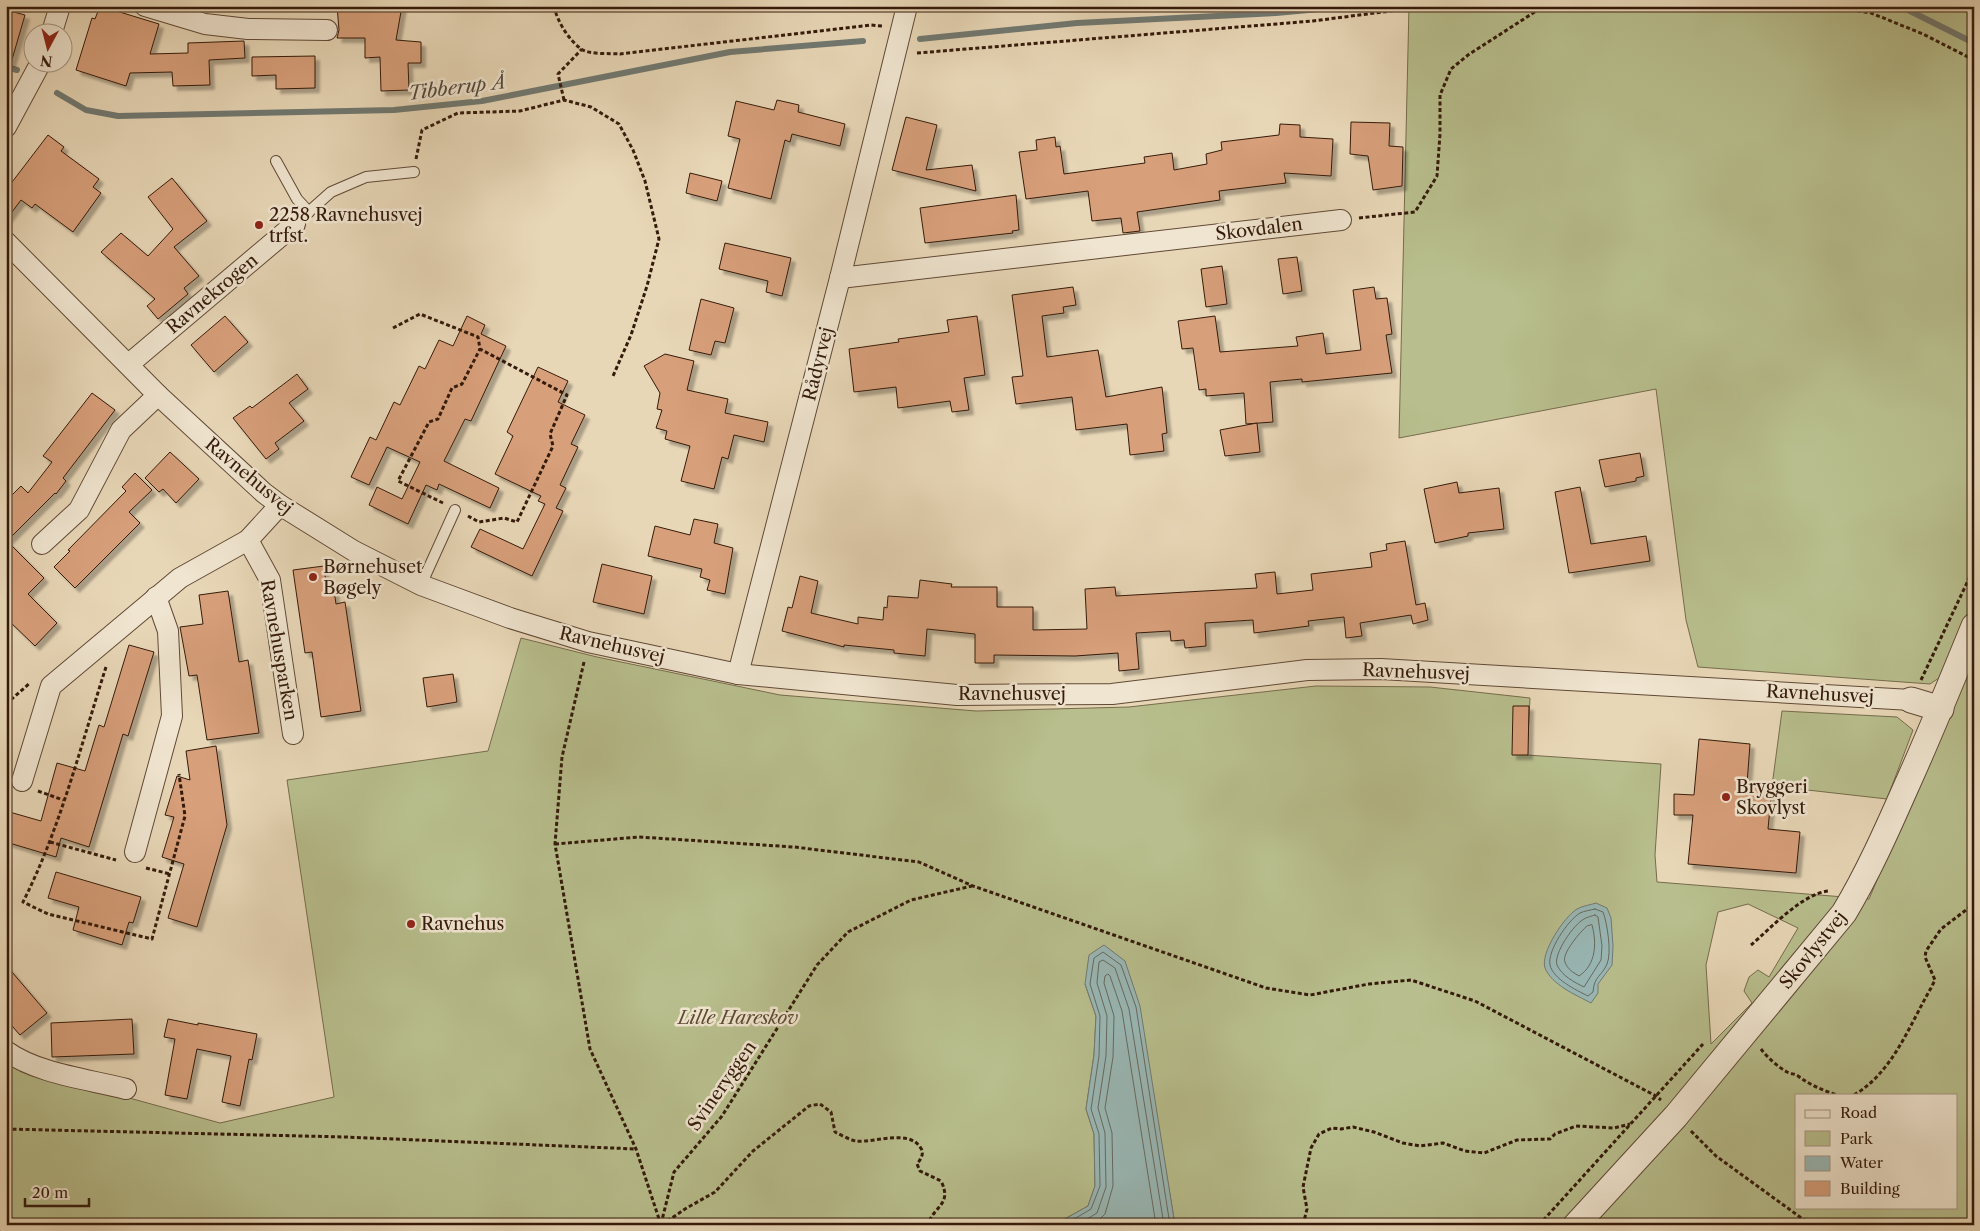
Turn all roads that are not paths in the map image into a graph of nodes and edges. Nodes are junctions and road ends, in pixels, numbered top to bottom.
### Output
1 (60, 6) edge
2 (145, 6) edge
3 (907, 6) edge
4 (55, 22) edge
5 (327, 30) dead end
6 (36, 72) edge
7 (6, 127) edge
8 (276, 161) dead end
9 (414, 172) road end
10 (302, 218) junction
11 (1341, 220) road end
12 (6, 242) edge
13 (840, 278) junction
14 (129, 364) junction
15 (158, 395) junction
16 (280, 505) junction
17 (455, 510) road end
18 (248, 540) junction
19 (42, 544) dead end
20 (421, 585) junction
21 (156, 597) junction
22 (1974, 626) edge
23 (738, 674) junction
24 (1911, 700) joint
25 (1941, 709) junction
26 (293, 734) dead end
27 (22, 781) road end
28 (131, 860) road end
29 (6, 1051) edge
30 (126, 1088) dead end
31 (1576, 1225) edge

1 - 4 street
2 - 5 street
3 - 13 street, Rådyrvej
6 - 7 street
8 - 10 lane
9 - 10 lane
10 - 14 street, Ravnekrogen
11 - 13 street, Skovdalen
12 - 14 street, Ravnehusvej
13 - 23 street, Rådyrvej
14 - 15 street, Ravnehusvej
15 - 16 street, Ravnehusvej
15 - 19 street
16 - 18 street
16 - 20 street, Ravnehusvej
17 - 20 lane
18 - 21 street
18 - 26 street, Ravnehusparken
20 - 23 street, Ravnehusvej
21 - 27 street
21 - 28 street
22 - 25 street, Skovlystvej
23 - 24 street, Ravnehusvej
24 - 25 street, Ravnehusvej
25 - 31 street, Skovlystvej
29 - 30 street

